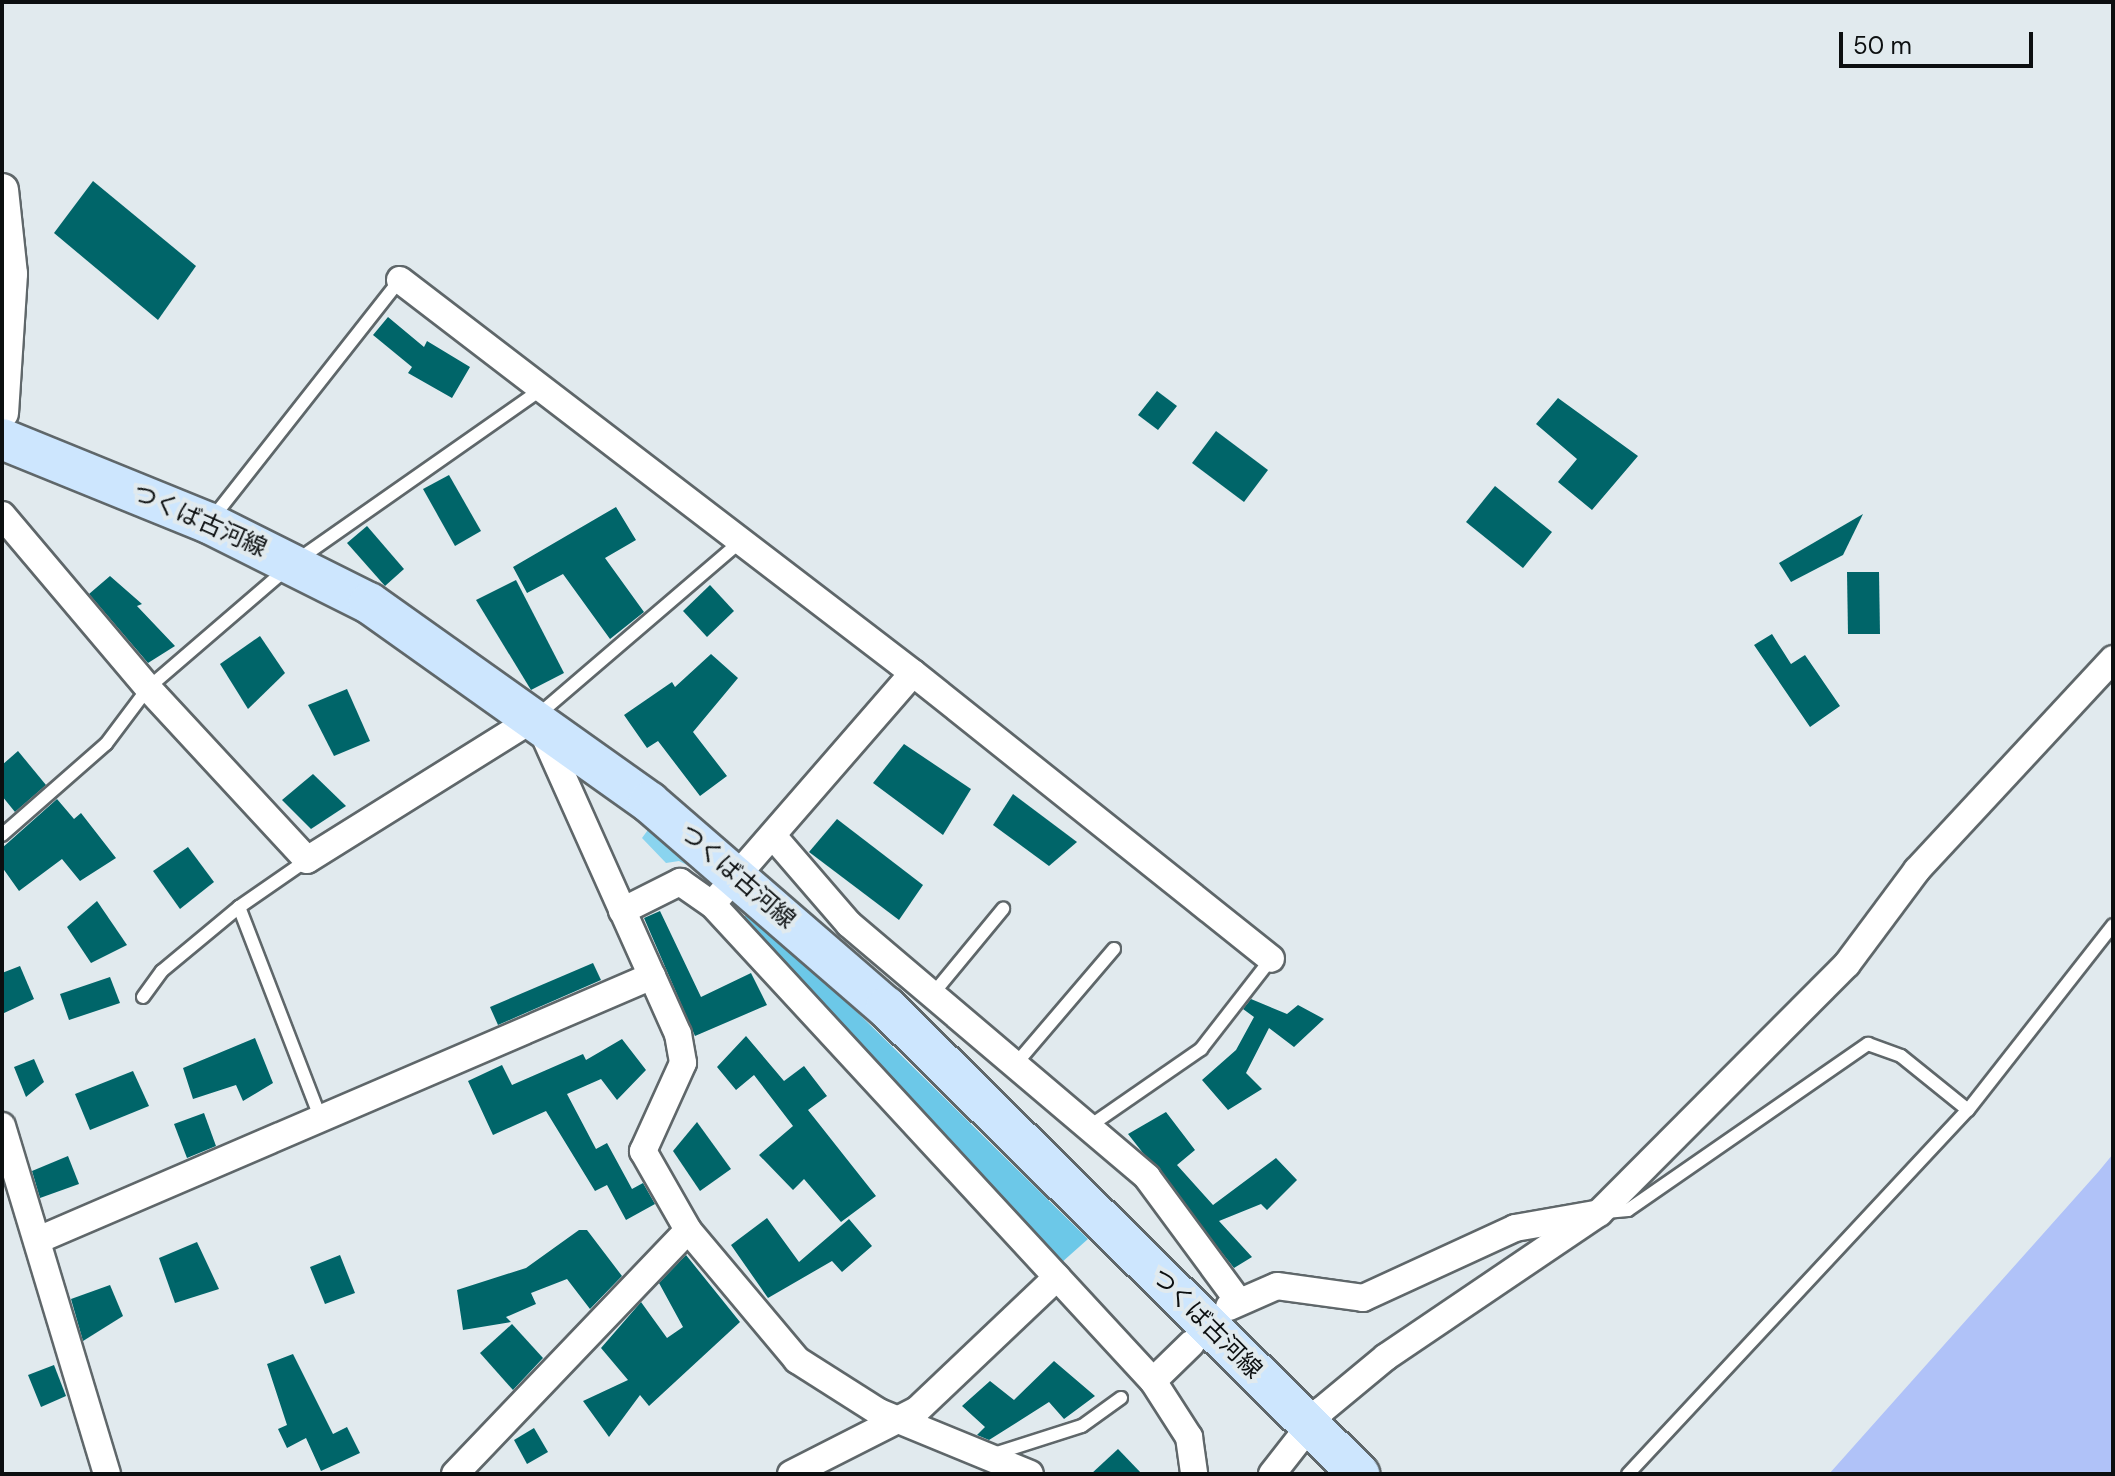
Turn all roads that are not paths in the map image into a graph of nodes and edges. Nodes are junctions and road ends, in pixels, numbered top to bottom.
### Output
1 (2, 190) edge
2 (400, 280) joint
3 (542, 389) junction
4 (2, 413) edge
5 (2, 439) edge
6 (2, 515) edge
7 (209, 523) junction
8 (741, 541) junction
9 (295, 562) junction
10 (2113, 659) edge
11 (913, 673) junction
12 (148, 688) junction
13 (536, 717) junction
14 (2, 835) edge
15 (773, 836) junction
16 (307, 860) junction
17 (736, 873) junction
18 (712, 904) junction
19 (239, 907) junction
20 (1003, 909) dead end
21 (622, 911) junction
22 (2113, 925) edge
23 (1114, 949) dead end
24 (1271, 959) joint
25 (652, 976) junction
26 (932, 995) junction
27 (143, 997) dead end
28 (1014, 1066) junction
29 (1968, 1110) junction
30 (321, 1120) junction
31 (2, 1126) edge
32 (1086, 1128) junction
33 (1599, 1213) junction
34 (688, 1230) junction
35 (38, 1240) junction
36 (1057, 1277) junction
37 (1191, 1344) dead end
38 (1153, 1381) junction
39 (1121, 1398) dead end
40 (900, 1420) junction
41 (1310, 1424) junction
42 (989, 1456) junction
43 (1352, 1467) edge
44 (105, 1474) edge
45 (455, 1474) edge
46 (791, 1474) edge
47 (1030, 1474) edge
48 (1194, 1474) edge
49 (1272, 1474) edge
50 (1628, 1474) edge

1 - 4 street
2 - 3 street
2 - 7 lane
3 - 8 street
3 - 9 lane
5 - 7 main road, つくば古河線
6 - 12 street
7 - 9 main road, つくば古河線
8 - 11 street
8 - 13 lane
9 - 12 lane
9 - 13 main road, つくば古河線
10 - 33 street
11 - 15 street
11 - 24 street
12 - 14 lane
12 - 16 street
13 - 16 street
13 - 17 main road, つくば古河線
13 - 21 street
15 - 17 street
15 - 26 street
16 - 19 lane
17 - 18 street
17 - 41 main road, つくば古河線
18 - 21 street
18 - 36 street
19 - 27 lane
19 - 30 lane
20 - 26 lane
21 - 25 street
22 - 29 lane
23 - 28 lane
24 - 32 lane
25 - 30 street
25 - 34 street
26 - 28 street
28 - 32 street
29 - 33 lane
29 - 50 lane
30 - 35 street
31 - 35 street
32 - 33 street
33 - 41 street
34 - 40 street
34 - 45 street
35 - 44 street
36 - 38 street
36 - 40 street
37 - 38 street
38 - 48 street
39 - 42 lane
40 - 42 street
40 - 46 street
41 - 43 main road, つくば古河線
41 - 49 street
42 - 47 street

